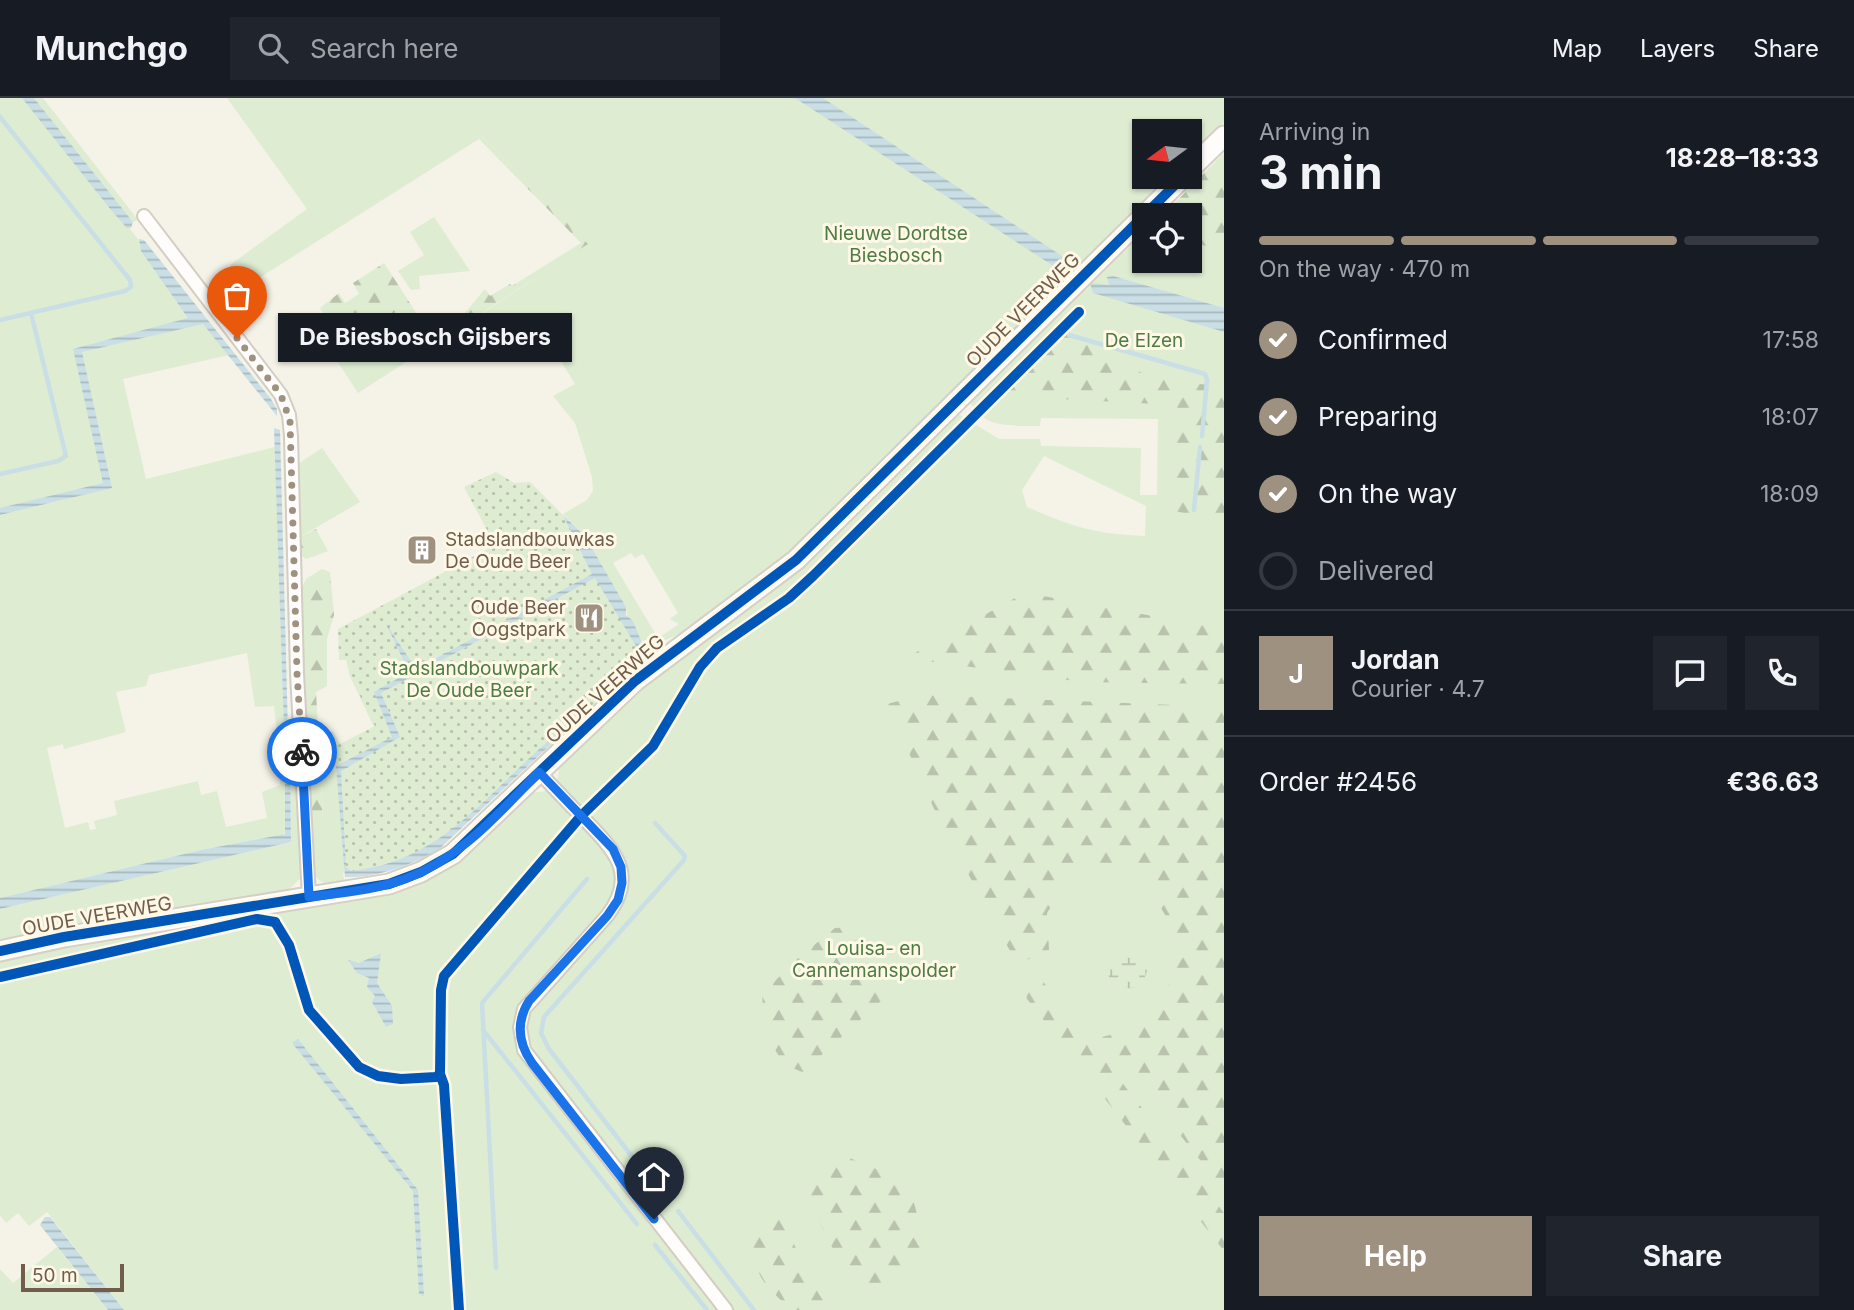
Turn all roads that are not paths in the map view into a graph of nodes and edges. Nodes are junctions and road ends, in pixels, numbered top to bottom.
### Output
1 (1224, 136) edge
2 (1202, 157) edge
3 (1171, 189) edge
4 (144, 216) dead end
5 (539, 772) junction
6 (309, 897) junction
7 (0, 951) edge
8 (726, 1310) edge

1 - 2 street
3 - 5 street, OUDE VEERWEG
4 - 6 street
5 - 6 street, OUDE VEERWEG
5 - 8 street
6 - 7 street, OUDE VEERWEG

